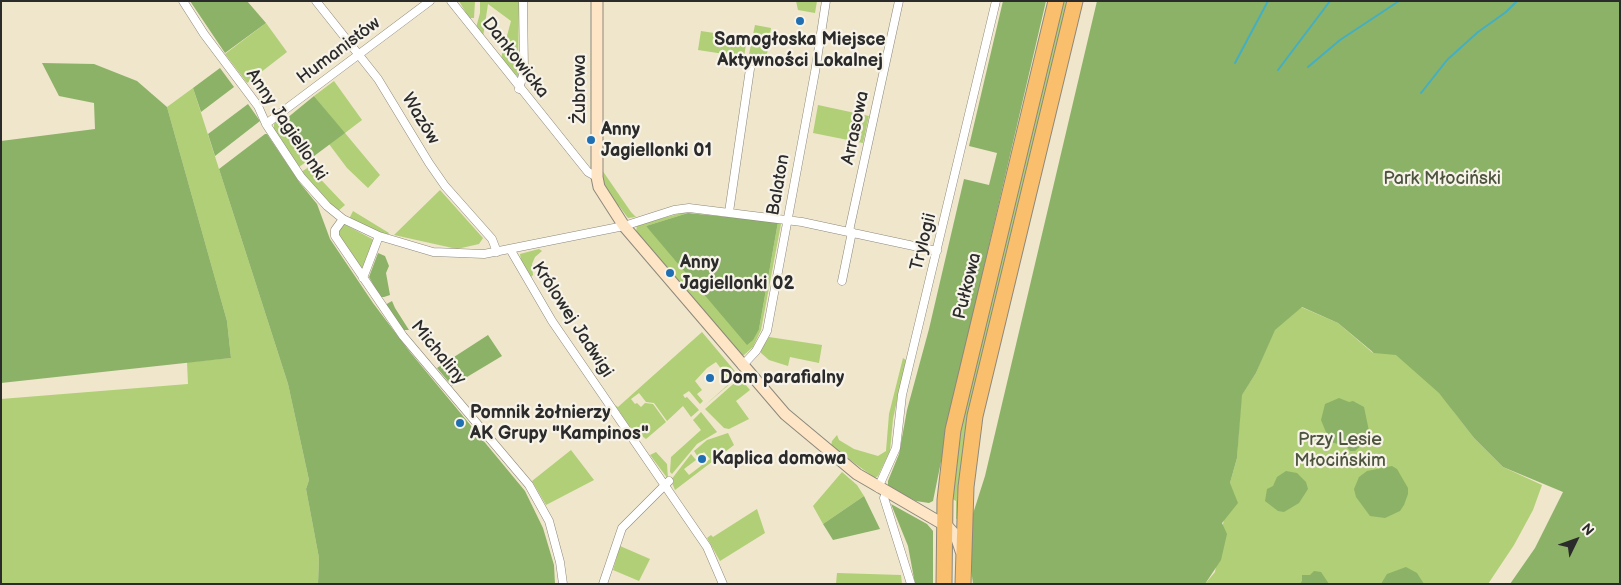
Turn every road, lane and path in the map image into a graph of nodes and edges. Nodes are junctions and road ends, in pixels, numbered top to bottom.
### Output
1 (183, 1) edge
2 (316, 1) edge
3 (430, 1) edge
4 (524, 1) edge
5 (597, 1) edge
6 (826, 1) edge
7 (898, 1) edge
8 (996, 1) edge
9 (1056, 1) edge
10 (1075, 1) edge
11 (451, 2) edge
12 (360, 56) junction
13 (750, 69) dead end
14 (519, 89) junction
15 (266, 124) junction
16 (597, 178) junction
17 (729, 212) junction
18 (343, 219) junction
19 (788, 220) junction
20 (624, 226) junction
21 (851, 231) junction
22 (379, 236) junction
23 (510, 249) junction
24 (937, 251) junction
25 (497, 252) junction
26 (363, 278) junction
27 (842, 281) dead end
28 (742, 366) junction
29 (664, 485) junction
30 (882, 490) junction
31 (943, 524) junction
32 (963, 562) junction
33 (563, 584) edge
34 (604, 584) edge
35 (723, 584) edge
36 (911, 584) edge
37 (944, 584) edge
38 (963, 584) edge

1 - 15 street, Anny Jagiellonki
2 - 12 street, Wazów
3 - 12 street, Humanistów
4 - 14 street
5 - 16 street, Żubrowa
6 - 19 street, Balaton
7 - 21 street, Arrasowa
8 - 24 street, Trylogii
9 - 31 highway, Pułkowa
10 - 32 highway
11 - 14 street, Dankowicka
12 - 15 street, Humanistów
12 - 25 street, Wazów
13 - 17 street
14 - 16 street, Dankowicka
15 - 18 street, Anny Jagiellonki
16 - 20 street
17 - 19 street, Anny Jagiellonki
17 - 20 street, Anny Jagiellonki
18 - 22 street, Anny Jagiellonki
18 - 26 street, Michaliny
19 - 21 street, Anny Jagiellonki
19 - 28 street, Balaton
20 - 23 street, Anny Jagiellonki
20 - 28 street
21 - 24 street, Anny Jagiellonki
21 - 27 street, Arrasowa
22 - 25 street, Anny Jagiellonki
22 - 26 street
23 - 25 street, Anny Jagiellonki
23 - 29 street, Królowej Jadwigi
24 - 30 street, Trylogii
26 - 33 street, Michaliny
28 - 30 street
29 - 34 street
29 - 35 street, Królowej Jadwigi
30 - 31 street
30 - 36 street
31 - 32 street
31 - 37 highway, Pułkowa
32 - 38 highway

